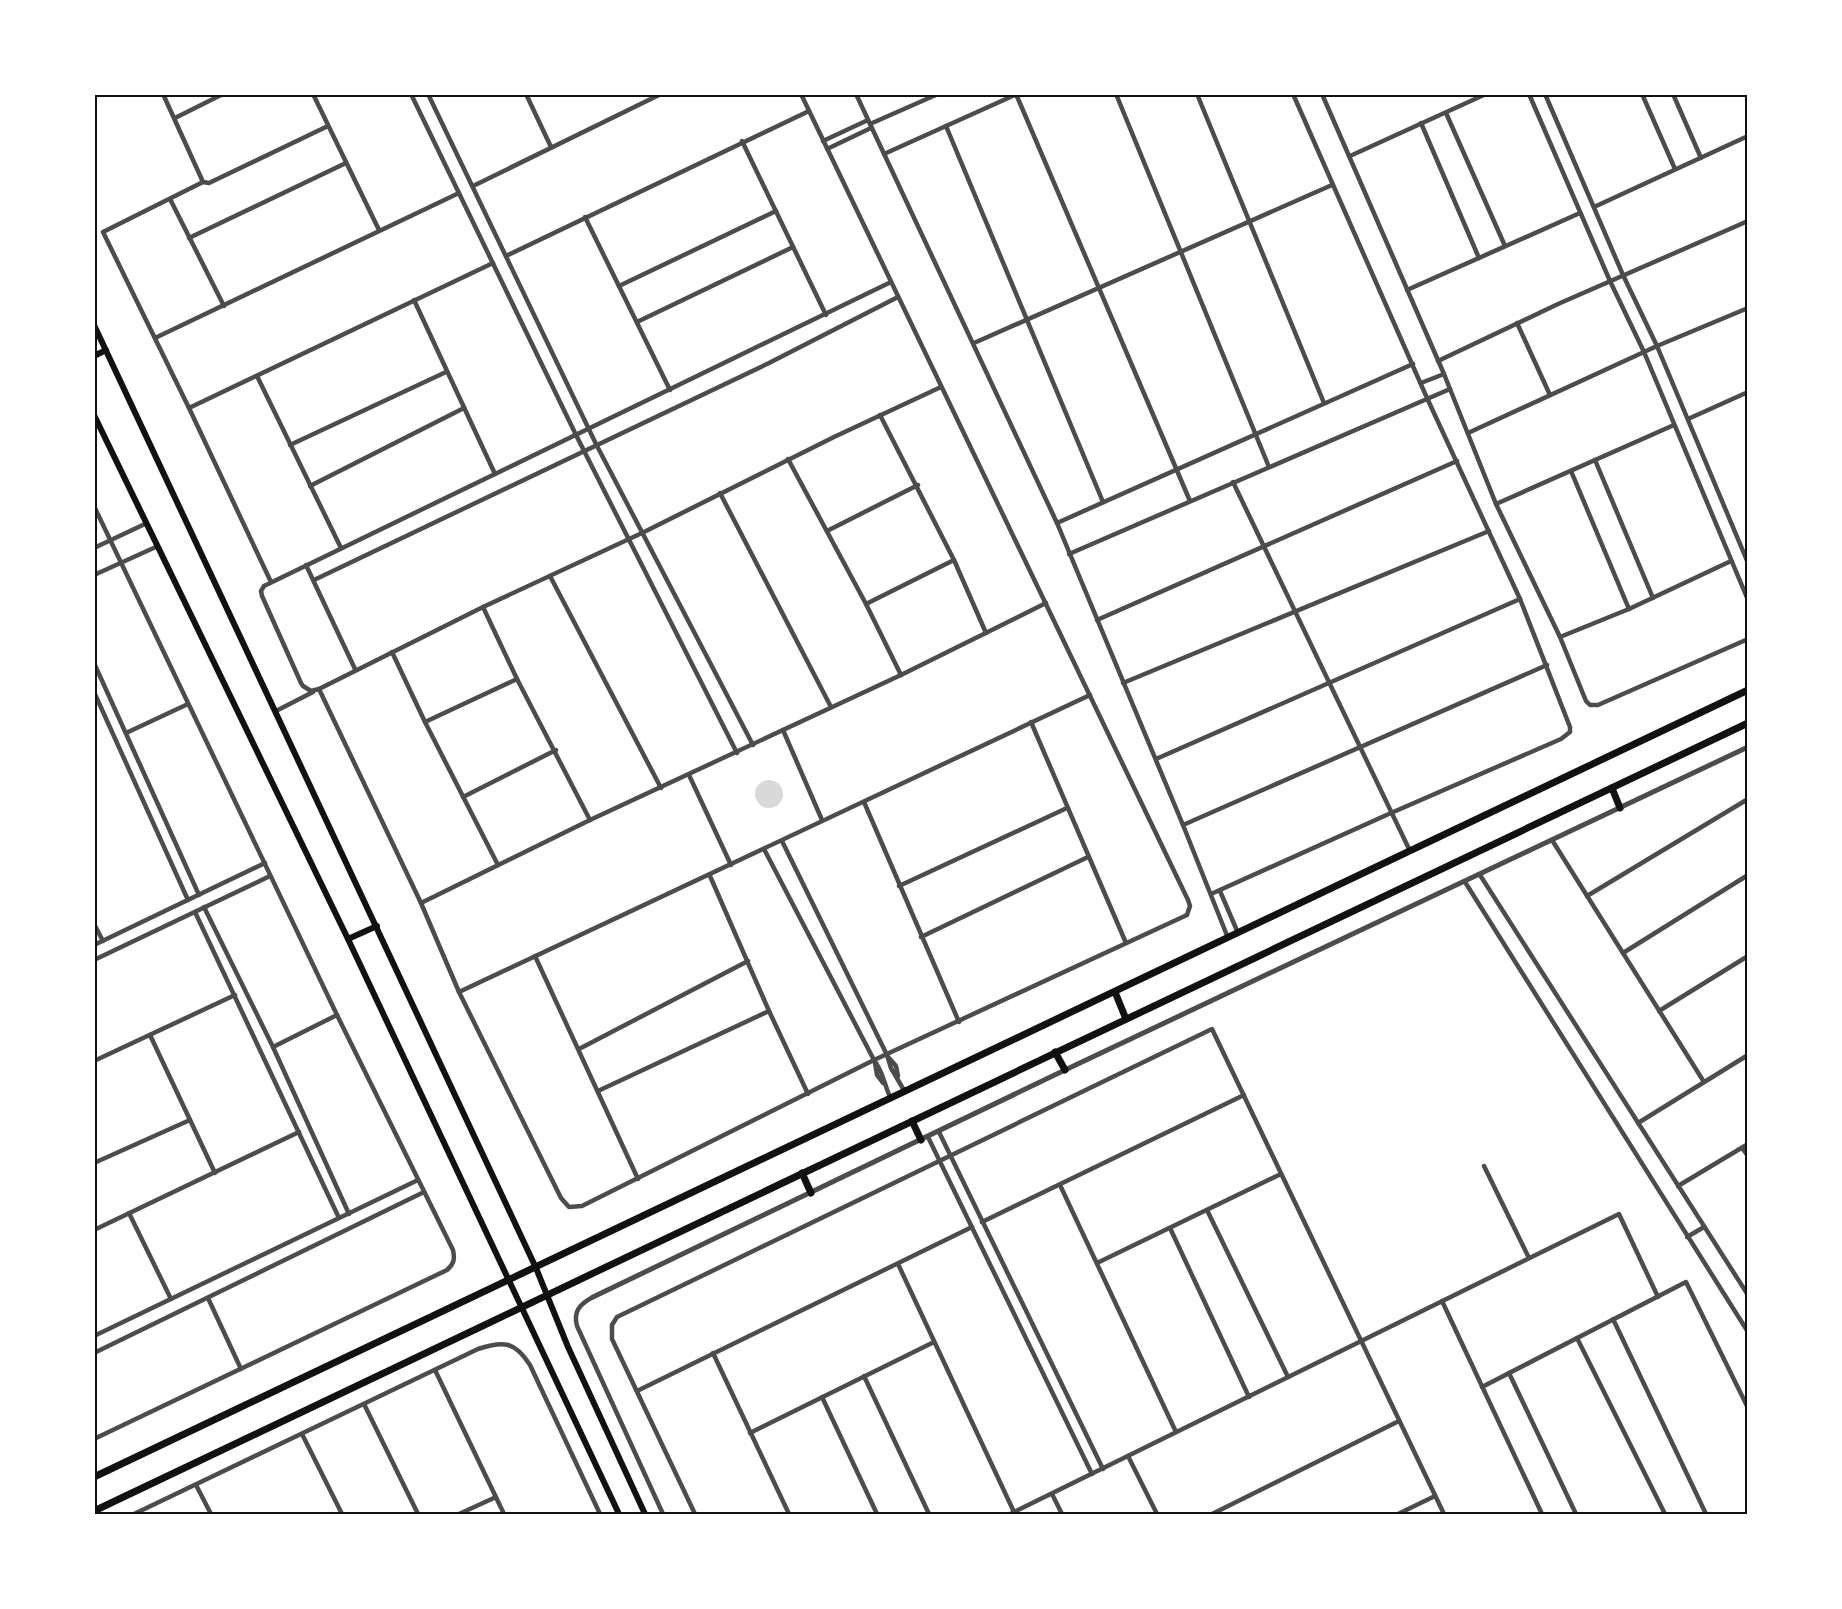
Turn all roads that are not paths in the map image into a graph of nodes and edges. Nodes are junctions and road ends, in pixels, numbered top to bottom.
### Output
1 (163, 94) edge
2 (223, 94) edge
3 (313, 94) edge
4 (411, 94) edge
5 (428, 94) edge
6 (526, 94) edge
7 (661, 94) edge
8 (801, 94) edge
9 (856, 94) edge
10 (938, 94) edge
11 (1116, 94) edge
12 (1197, 94) edge
13 (1293, 94) edge
14 (1322, 94) edge
15 (1486, 94) edge
16 (1529, 94) edge
17 (1545, 94) edge
18 (1642, 94) edge
19 (1673, 94) edge
20 (1016, 95) edge
21 (809, 111) junction
22 (1446, 113) junction
23 (175, 118) junction
24 (1421, 123) junction
25 (870, 124) junction
26 (328, 126) junction
27 (946, 126) junction
28 (1748, 136) edge
29 (742, 141) junction
30 (823, 141) junction
31 (551, 147) junction
32 (827, 149) junction
33 (884, 154) junction
34 (1350, 156) junction
35 (1701, 158) junction
36 (346, 163) junction
37 (1675, 169) junction
38 (203, 182) junction
39 (1332, 185) junction
40 (473, 186) junction
41 (459, 193) junction
42 (170, 199) junction
43 (1594, 207) junction
44 (776, 212) junction
45 (1580, 213) junction
46 (585, 217) junction
47 (1249, 221) junction
48 (1748, 221) edge
49 (379, 230) junction
50 (189, 238) junction
51 (1505, 246) junction
52 (793, 247) junction
53 (1180, 251) junction
54 (506, 256) junction
55 (1479, 258) junction
56 (493, 263) junction
57 (1623, 275) junction
58 (1610, 281) junction
59 (891, 282) junction
60 (619, 286) junction
61 (1099, 288) junction
62 (1407, 290) junction
63 (898, 297) junction
64 (414, 300) junction
65 (224, 306) junction
66 (1748, 308) edge
67 (825, 315) junction
68 (1027, 320) junction
69 (637, 322) junction
70 (1517, 323) junction
71 (94, 325) edge
72 (155, 338) junction
73 (974, 343) junction
74 (1657, 346) junction
75 (106, 350) junction
76 (1644, 352) junction
77 (94, 356) edge
78 (1438, 361) junction
79 (1413, 364) junction
80 (446, 372) junction
81 (1444, 374) junction
82 (257, 376) junction
83 (1421, 383) junction
84 (941, 387) junction
85 (1450, 388) junction
86 (670, 390) junction
87 (1748, 392) edge
88 (1550, 395) junction
89 (1427, 398) junction
90 (1324, 403) junction
91 (189, 408) junction
92 (464, 408) junction
93 (94, 415) edge
94 (880, 415) junction
95 (1688, 419) junction
96 (1674, 425) junction
97 (589, 428) junction
98 (1468, 433) junction
99 (1256, 434) junction
100 (576, 435) junction
101 (597, 444) junction
102 (290, 445) junction
103 (584, 450) junction
104 (788, 459) junction
105 (1595, 460) junction
106 (1457, 461) junction
107 (1269, 467) junction
108 (1176, 470) junction
109 (1571, 471) junction
110 (495, 474) junction
111 (1233, 482) junction
112 (918, 485) junction
113 (310, 486) junction
114 (720, 493) junction
115 (1190, 501) junction
116 (1103, 502) junction
117 (1496, 504) junction
118 (94, 506) edge
119 (147, 523) junction
120 (1057, 523) junction
121 (827, 531) junction
122 (1489, 531) junction
123 (642, 533) junction
124 (628, 539) junction
125 (111, 540) junction
126 (158, 546) junction
127 (1264, 547) junction
128 (94, 548) edge
129 (341, 548) junction
130 (1069, 554) junction
131 (1746, 556) edge
132 (954, 560) junction
133 (1731, 561) junction
134 (121, 563) junction
135 (1748, 563) edge
136 (306, 565) junction
137 (94, 575) edge
138 (550, 576) junction
139 (314, 580) junction
140 (271, 582) junction
141 (1653, 598) junction
142 (1520, 599) junction
143 (1748, 600) edge
144 (1046, 603) junction
145 (866, 604) junction
146 (483, 607) junction
147 (1629, 609) junction
148 (1295, 612) junction
149 (1097, 620) junction
150 (986, 633) junction
151 (1560, 637) junction
152 (1748, 639) edge
153 (392, 652) junction
154 (94, 663) edge
155 (1547, 665) junction
156 (355, 669) junction
157 (901, 675) junction
158 (517, 679) junction
159 (1123, 683) junction
160 (1329, 683) junction
161 (317, 690) junction
162 (1748, 690) edge
163 (94, 692) edge
164 (1090, 695) junction
165 (188, 704) junction
166 (831, 708) junction
167 (276, 711) junction
168 (424, 722) junction
169 (1031, 722) junction
170 (1748, 723) edge
171 (783, 730) junction
172 (126, 733) junction
173 (753, 745) junction
174 (1360, 746) junction
175 (1748, 747) edge
176 (556, 750) junction
177 (738, 753) junction
178 (1156, 759) junction
179 (689, 775) junction
180 (662, 788) junction
181 (1612, 788) junction
182 (463, 797) junction
183 (1748, 799) edge
184 (864, 802) junction
185 (1067, 808) junction
186 (1620, 808) junction
187 (1391, 813) junction
188 (591, 820) junction
189 (822, 820) junction
190 (1183, 825) junction
191 (1552, 840) junction
192 (782, 841) junction
193 (764, 849) junction
194 (1410, 851) junction
195 (1088, 857) junction
196 (265, 863) junction
197 (498, 865) junction
198 (730, 865) junction
199 (1480, 874) junction
200 (1748, 875) edge
201 (270, 876) junction
202 (710, 876) junction
203 (1465, 882) junction
204 (899, 886) junction
205 (1220, 891) junction
206 (1211, 894) junction
207 (197, 896) junction
208 (1587, 896) junction
209 (188, 900) junction
210 (420, 903) junction
211 (203, 908) junction
212 (195, 912) junction
213 (94, 924) edge
214 (377, 926) junction
215 (1238, 933) junction
216 (921, 937) junction
217 (1228, 938) junction
218 (348, 939) junction
219 (103, 941) junction
220 (1126, 943) junction
221 (94, 945) edge
222 (1623, 953) junction
223 (535, 956) junction
224 (1748, 956) edge
225 (94, 960) edge
226 (748, 961) junction
227 (459, 992) junction
228 (1115, 992) junction
229 (235, 995) junction
230 (769, 1011) junction
231 (1659, 1011) junction
232 (337, 1015) junction
233 (1126, 1019) junction
234 (959, 1022) junction
235 (150, 1035) junction
236 (273, 1047) junction
237 (579, 1049) junction
238 (1055, 1052) junction
239 (887, 1055) junction
240 (1748, 1055) edge
241 (874, 1060) junction
242 (94, 1061) edge
243 (1065, 1071) junction
244 (1704, 1082) junction
245 (598, 1091) junction
246 (905, 1092) junction
247 (808, 1094) junction
248 (1244, 1095) junction
249 (891, 1099) junction
250 (190, 1120) junction
251 (912, 1121) junction
252 (1638, 1123) junction
253 (299, 1132) junction
254 (939, 1132) junction
255 (925, 1138) junction
256 (1745, 1146) edge
257 (950, 1155) junction
258 (1748, 1156) edge
259 (940, 1160) junction
260 (94, 1163) edge
261 (1484, 1166) dead end
262 (215, 1173) junction
263 (802, 1173) junction
264 (1281, 1174) junction
265 (638, 1179) junction
266 (418, 1180) junction
267 (1060, 1185) junction
268 (1678, 1186) junction
269 (424, 1192) junction
270 (811, 1193) junction
271 (1207, 1210) junction
272 (129, 1213) junction
273 (349, 1214) junction
274 (339, 1218) junction
275 (982, 1222) junction
276 (972, 1227) junction
277 (1704, 1227) junction
278 (1170, 1228) junction
279 (94, 1230) edge
280 (1687, 1237) junction
281 (1529, 1258) junction
282 (1097, 1263) junction
283 (898, 1264) junction
284 (536, 1268) junction
285 (509, 1280) junction
286 (1747, 1293) edge
287 (546, 1294) junction
288 (1658, 1297) junction
289 (208, 1298) junction
290 (592, 1298) joint
291 (171, 1299) junction
292 (1442, 1301) junction
293 (522, 1306) junction
294 (1613, 1320) junction
295 (1748, 1332) edge
296 (94, 1336) edge
297 (1577, 1338) junction
298 (1361, 1341) junction
299 (934, 1342) junction
300 (94, 1353) edge
301 (713, 1353) junction
302 (240, 1369) junction
303 (435, 1370) junction
304 (1509, 1372) junction
305 (864, 1377) junction
306 (1288, 1377) junction
307 (1482, 1387) junction
308 (637, 1391) junction
309 (822, 1397) junction
310 (1249, 1397) junction
311 (364, 1404) junction
312 (1748, 1408) edge
313 (1399, 1421) junction
314 (750, 1432) junction
315 (1176, 1432) junction
316 (302, 1434) junction
317 (94, 1439) edge
318 (1128, 1456) junction
319 (1103, 1469) junction
320 (1092, 1474) junction
321 (94, 1477) edge
322 (196, 1485) junction
323 (1052, 1494) junction
324 (496, 1497) junction
325 (1435, 1497) junction
326 (94, 1511) edge
327 (1012, 1513) edge
328 (1704, 1514) edge
329 (134, 1515) edge
330 (211, 1515) edge
331 (342, 1515) edge
332 (418, 1515) edge
333 (459, 1515) edge
334 (504, 1515) edge
335 (600, 1515) edge
336 (619, 1515) edge
337 (645, 1515) edge
338 (663, 1515) edge
339 (695, 1515) edge
340 (789, 1515) edge
341 (877, 1515) edge
342 (928, 1515) edge
343 (1062, 1515) edge
344 (1157, 1515) edge
345 (1212, 1515) edge
346 (1398, 1515) edge
347 (1444, 1515) edge
348 (1542, 1515) edge
349 (1576, 1515) edge
350 (1665, 1515) edge

1 - 23 street
2 - 23 street
3 - 26 street
4 - 41 street
5 - 40 street
6 - 31 street
7 - 31 street
8 - 21 street
9 - 25 street
10 - 25 street
11 - 53 street
12 - 47 street
13 - 39 street
14 - 34 street
15 - 22 street
16 - 45 street
17 - 43 street
18 - 37 street
19 - 35 street
20 - 27 street
20 - 61 street
21 - 29 street
21 - 30 street
22 - 24 street
22 - 51 street
23 - 38 street
24 - 34 street
24 - 55 street
25 - 30 street
25 - 32 street
25 - 33 street
26 - 36 street
26 - 38 street
27 - 33 street
27 - 68 street
28 - 35 street
29 - 44 street
29 - 46 street
30 - 32 street
31 - 40 street
32 - 59 street
33 - 73 street
34 - 62 street
35 - 37 street
36 - 49 street
36 - 50 street
37 - 43 street
38 - 42 street
39 - 47 street
39 - 79 street
40 - 54 street
41 - 49 street
41 - 56 street
42 - 50 street
42 - 72 street
43 - 57 street
44 - 52 street
44 - 60 street
45 - 51 street
45 - 58 street
46 - 54 street
46 - 60 street
47 - 53 street
47 - 90 street
48 - 57 street
49 - 65 street
50 - 65 street
51 - 55 street
52 - 67 street
52 - 69 street
53 - 61 street
53 - 99 street
54 - 97 street
55 - 62 street
56 - 64 street
56 - 100 street
57 - 58 street
57 - 74 street
58 - 70 street
58 - 76 street
59 - 63 street
59 - 67 street
60 - 69 street
61 - 68 street
61 - 108 street
62 - 78 street
63 - 84 street
63 - 101 street
64 - 80 street
64 - 82 street
65 - 72 street
66 - 74 street
67 - 86 street
68 - 73 street
68 - 116 street
69 - 86 street
70 - 78 street
70 - 88 street
71 - 75 main road
72 - 91 street
73 - 120 street
74 - 76 street
74 - 95 street
75 - 77 main road
75 - 167 main road
76 - 88 street
76 - 96 street
78 - 81 street
79 - 83 street
79 - 90 street
80 - 92 street
80 - 102 street
81 - 83 street
81 - 85 street
82 - 91 street
82 - 102 street
83 - 89 street
84 - 94 street
84 - 144 street
85 - 89 street
85 - 98 street
86 - 97 street
87 - 95 street
88 - 98 street
89 - 106 street
89 - 107 street
90 - 99 street
91 - 140 street
92 - 110 street
92 - 113 street
93 - 119 main road
94 - 104 street
94 - 112 street
95 - 131 street
96 - 105 street
96 - 133 street
97 - 100 street
97 - 101 street
98 - 117 street
99 - 107 street
99 - 108 street
100 - 103 street
100 - 110 street
101 - 103 street
101 - 123 street
102 - 113 street
103 - 124 street
103 - 139 street
104 - 114 street
104 - 121 street
105 - 109 street
105 - 141 street
106 - 122 street
106 - 127 street
107 - 111 street
108 - 115 street
108 - 116 street
109 - 117 street
109 - 147 street
110 - 129 street
111 - 115 street
111 - 127 street
112 - 121 street
112 - 132 street
113 - 129 street
114 - 123 street
114 - 166 street
115 - 130 street
116 - 120 street
117 - 151 street
118 - 125 street
119 - 125 street
119 - 126 main road
120 - 130 street
121 - 145 street
122 - 142 street
122 - 148 street
123 - 124 street
123 - 173 street
124 - 138 street
124 - 177 street
125 - 128 street
125 - 134 street
126 - 134 street
126 - 218 main road
127 - 148 street
127 - 149 street
129 - 136 street
130 - 149 street
131 - 135 street
132 - 145 street
132 - 150 street
133 - 141 street
133 - 143 street
134 - 137 street
134 - 165 street
136 - 139 street
136 - 140 street
138 - 146 street
138 - 180 street
139 - 156 street
140 - 161 street
141 - 147 street
142 - 155 street
142 - 160 street
144 - 150 street
144 - 164 street
145 - 157 street
146 - 153 street
146 - 158 street
147 - 151 street
148 - 159 street
148 - 160 street
149 - 159 street
150 - 157 street
151 - 152 street
153 - 156 street
153 - 168 street
154 - 172 street
155 - 174 street
155 - 187 street
156 - 161 street
157 - 166 street
158 - 168 street
158 - 176 street
159 - 178 street
160 - 174 street
160 - 178 street
161 - 167 street
161 - 210 street
162 - 194 main road
163 - 209 street
164 - 169 street
164 - 220 street
165 - 172 street
165 - 196 street
166 - 171 street
167 - 214 main road
168 - 182 street
169 - 184 street
169 - 185 street
170 - 181 main road
171 - 173 street
171 - 189 street
172 - 207 street
173 - 177 street
174 - 187 street
174 - 190 street
175 - 186 street
176 - 182 street
176 - 188 street
177 - 179 street
178 - 190 street
179 - 180 street
179 - 198 street
180 - 188 street
181 - 186 main road
181 - 233 main road
182 - 197 street
183 - 208 street
184 - 189 street
184 - 204 street
185 - 195 street
185 - 204 street
186 - 191 street
187 - 194 street
187 - 205 street
188 - 197 street
189 - 192 street
190 - 206 street
191 - 199 street
191 - 208 street
192 - 193 street
192 - 239 street
193 - 198 street
193 - 241 street
194 - 215 main road
195 - 216 street
195 - 220 street
196 - 201 street
196 - 207 street
197 - 210 street
198 - 202 street
199 - 203 street
199 - 252 street
200 - 222 street
201 - 211 street
201 - 232 street
202 - 223 street
202 - 226 street
203 - 243 street
203 - 280 street
204 - 216 street
205 - 206 street
205 - 215 street
206 - 217 street
207 - 209 street
207 - 211 street
208 - 222 street
209 - 219 street
210 - 227 street
211 - 212 street
211 - 236 street
212 - 225 street
212 - 229 street
213 - 219 street
214 - 218 main road
214 - 284 main road
215 - 217 main road
216 - 234 street
217 - 228 main road
218 - 285 main road
219 - 221 street
220 - 234 street
222 - 231 street
223 - 227 street
223 - 237 street
224 - 231 street
226 - 230 street
226 - 237 street
227 - 265 street
228 - 233 main road
228 - 246 main road
229 - 235 street
229 - 253 street
230 - 245 street
230 - 247 street
231 - 244 street
232 - 236 street
232 - 266 street
233 - 238 main road
234 - 239 street
235 - 242 street
235 - 250 street
236 - 273 street
237 - 245 street
238 - 243 main road
238 - 251 main road
239 - 241 street
239 - 246 street
240 - 244 street
241 - 247 street
241 - 249 street
243 - 254 street
244 - 252 street
245 - 265 street
246 - 249 main road
247 - 265 street
248 - 257 street
248 - 264 street
248 - 267 street
249 - 284 main road
250 - 260 street
250 - 262 street
251 - 255 main road
251 - 263 main road
252 - 268 street
253 - 262 street
253 - 274 street
254 - 255 street
254 - 257 street
255 - 259 street
255 - 270 street
256 - 258 street
256 - 268 street
257 - 259 street
257 - 275 street
259 - 276 street
259 - 308 street
261 - 281 street
262 - 272 street
263 - 270 main road
263 - 287 main road
264 - 271 street
264 - 298 street
266 - 269 street
266 - 273 street
267 - 275 street
267 - 282 street
268 - 277 street
269 - 289 street
269 - 302 street
270 - 290 street
271 - 278 street
271 - 306 street
272 - 279 street
272 - 291 street
273 - 274 street
274 - 291 street
275 - 319 street
276 - 283 street
276 - 320 street
277 - 280 street
277 - 286 street
278 - 282 street
278 - 310 street
280 - 295 street
281 - 288 street
281 - 292 street
282 - 315 street
283 - 299 street
283 - 301 street
284 - 285 main road
284 - 287 main road
285 - 293 main road
285 - 321 main road
287 - 293 main road
287 - 337 main road
288 - 294 street
288 - 312 street
289 - 300 street
289 - 302 street
290 - 338 street
291 - 296 street
292 - 298 street
292 - 307 street
293 - 326 main road
293 - 336 main road
294 - 297 street
294 - 328 street
297 - 304 street
297 - 350 street
298 - 306 street
298 - 313 street
299 - 305 street
299 - 327 street
301 - 308 street
301 - 314 street
302 - 317 street
303 - 311 street
303 - 324 street
303 - 335 street
304 - 307 street
304 - 349 street
305 - 309 street
305 - 342 street
306 - 310 street
307 - 348 street
308 - 339 street
309 - 314 street
309 - 341 street
310 - 315 street
311 - 316 street
311 - 332 street
313 - 325 street
313 - 345 street
314 - 340 street
315 - 318 street
316 - 322 street
316 - 331 street
318 - 319 street
318 - 344 street
319 - 320 street
320 - 323 street
322 - 329 street
322 - 330 street
323 - 327 street
323 - 343 street
324 - 333 street
324 - 334 street
325 - 346 street
325 - 347 street

